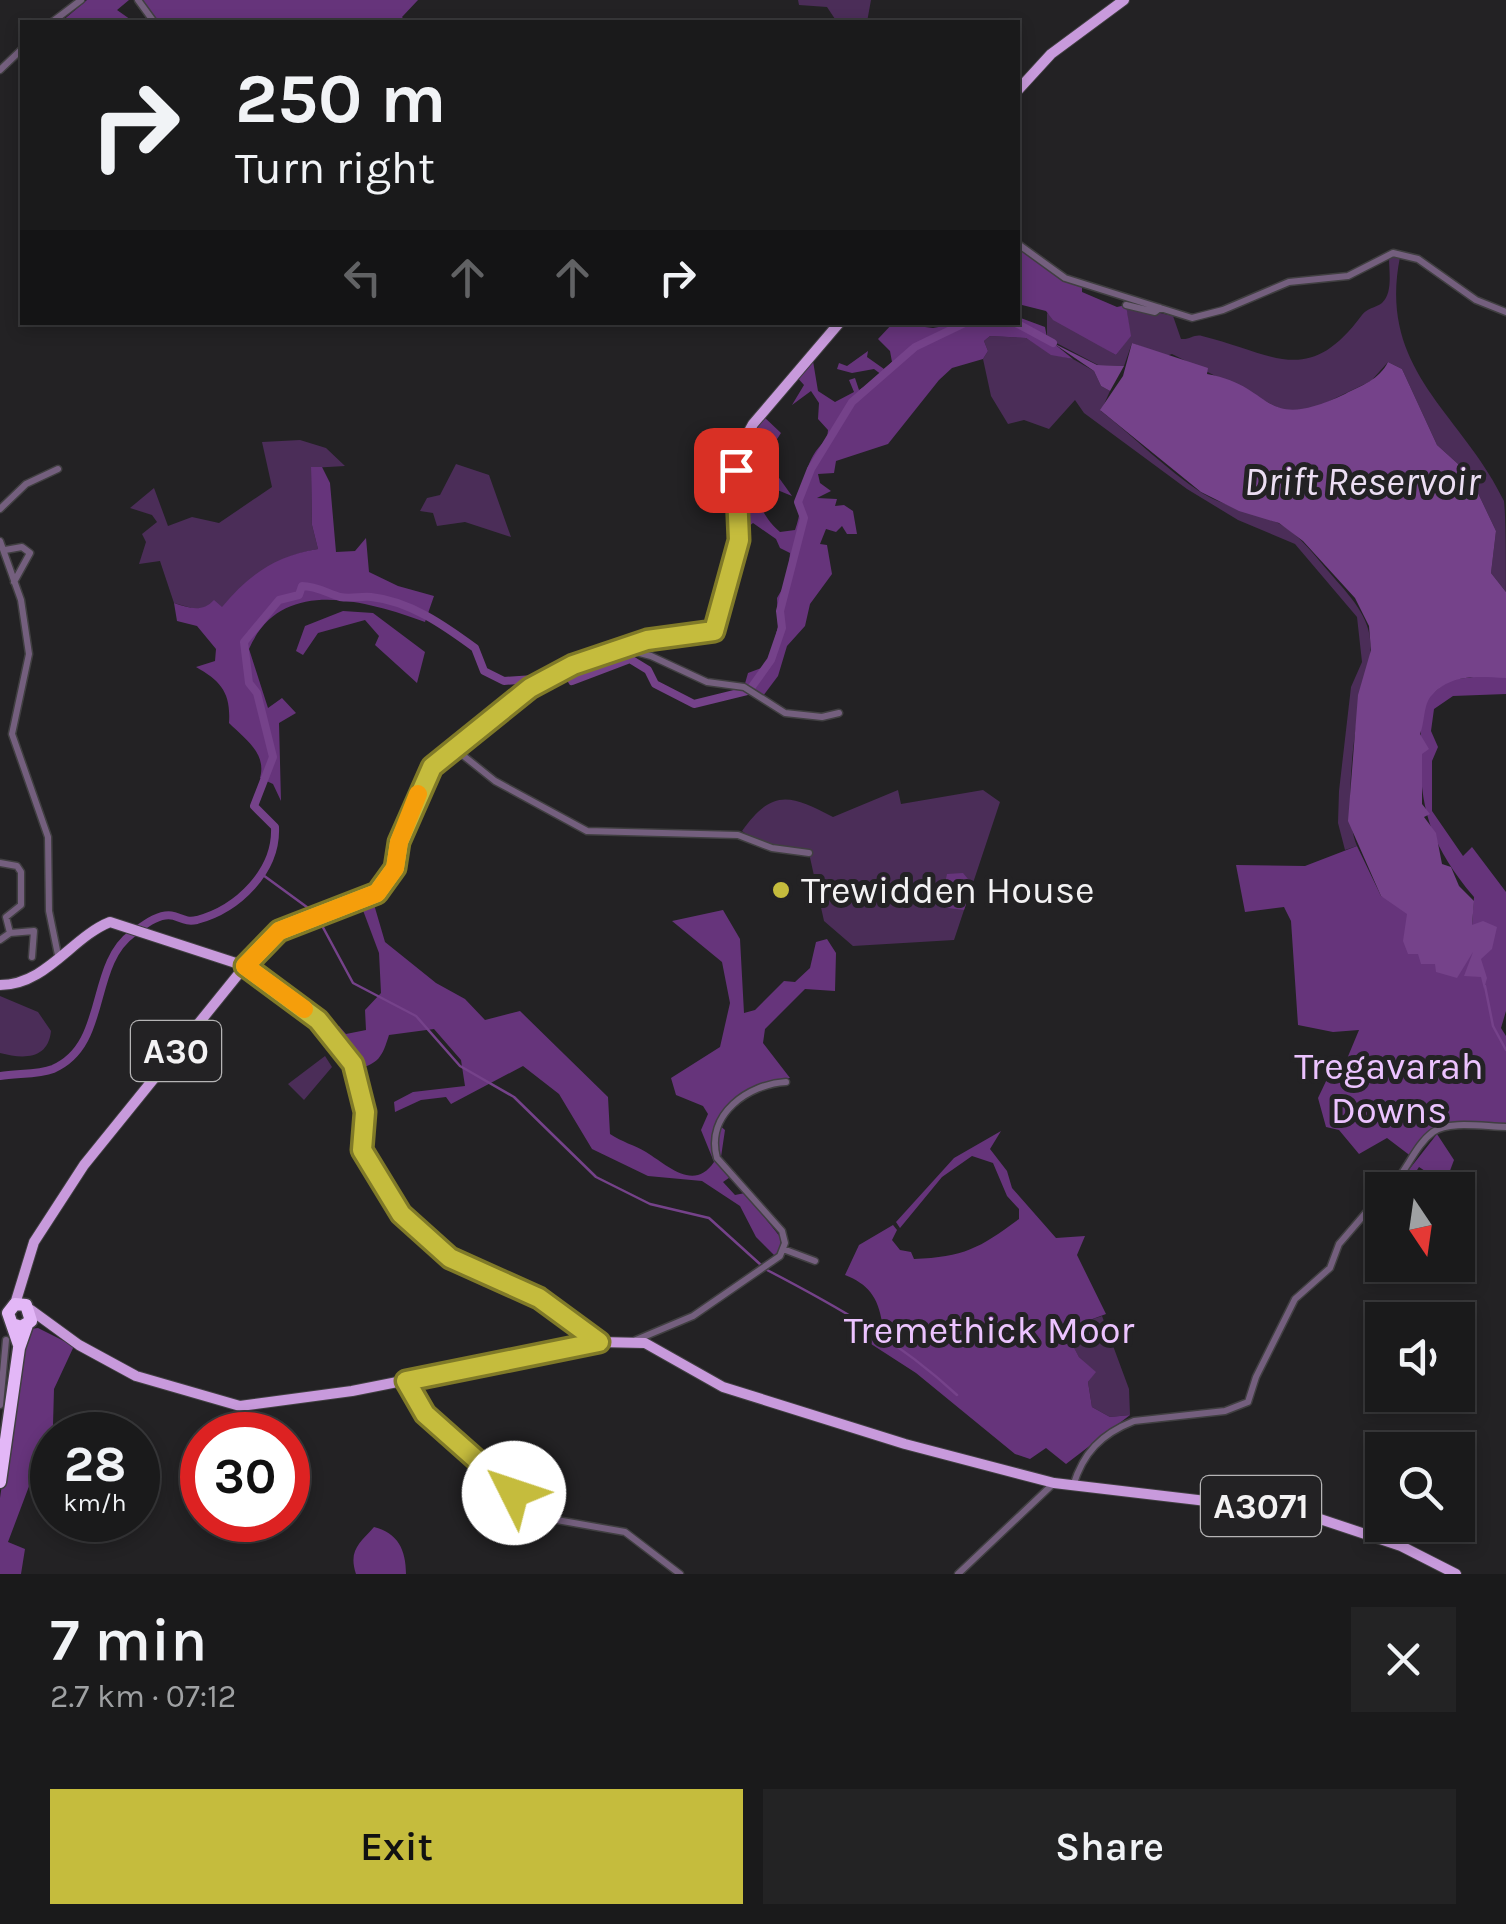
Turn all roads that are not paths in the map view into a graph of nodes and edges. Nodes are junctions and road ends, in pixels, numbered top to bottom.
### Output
1 (81, 0) edge
2 (1124, 0) edge
3 (55, 20) edge
4 (20, 51) edge
5 (0, 70) edge
6 (1020, 88) edge
7 (1020, 245) edge
8 (1126, 305) dead end
9 (1160, 308) junction
10 (1506, 312) edge
11 (837, 325) edge
12 (58, 469) dead end
13 (0, 510) edge
14 (0, 541) edge
15 (6, 550) junction
16 (14, 582) junction
17 (624, 649) junction
18 (840, 712) dead end
19 (455, 749) junction
20 (809, 853) dead end
21 (0, 864) edge
22 (10, 933) junction
23 (0, 940) edge
24 (32, 956) dead end
25 (59, 960) junction
26 (245, 966) junction
27 (0, 985) edge
28 (786, 1082) dead end
29 (1506, 1127) edge
30 (1406, 1172) edge
31 (1365, 1215) edge
32 (783, 1249) junction
33 (815, 1261) dead end
34 (16, 1314) edge
35 (6, 1340) dead end
36 (636, 1340) junction
37 (599, 1342) junction
38 (406, 1381) junction
39 (0, 1404) edge
40 (0, 1482) edge
41 (1054, 1483) junction
42 (1073, 1486) junction
43 (680, 1574) edge
44 (958, 1574) edge
45 (1456, 1574) edge

1 - 3 street
2 - 6 main road
4 - 5 street
7 - 9 street
8 - 9 street
9 - 10 street
11 - 17 main road, A30
12 - 13 street
14 - 15 street
15 - 16 street
15 - 16 street
16 - 25 street
17 - 18 street
17 - 19 main road, A30
19 - 20 street
19 - 26 main road, A30
21 - 22 street
22 - 23 street
22 - 24 street
25 - 26 main road
25 - 27 main road
26 - 34 main road, A30
26 - 37 main road
28 - 32 street
29 - 30 street
31 - 42 street
32 - 33 street
32 - 36 street
34 - 38 main road
34 - 40 highway, A30
35 - 39 street
36 - 37 main road
36 - 41 main road, A3071
37 - 38 main road
38 - 43 street
41 - 42 main road, A3071
41 - 44 street
42 - 45 main road, A3071

